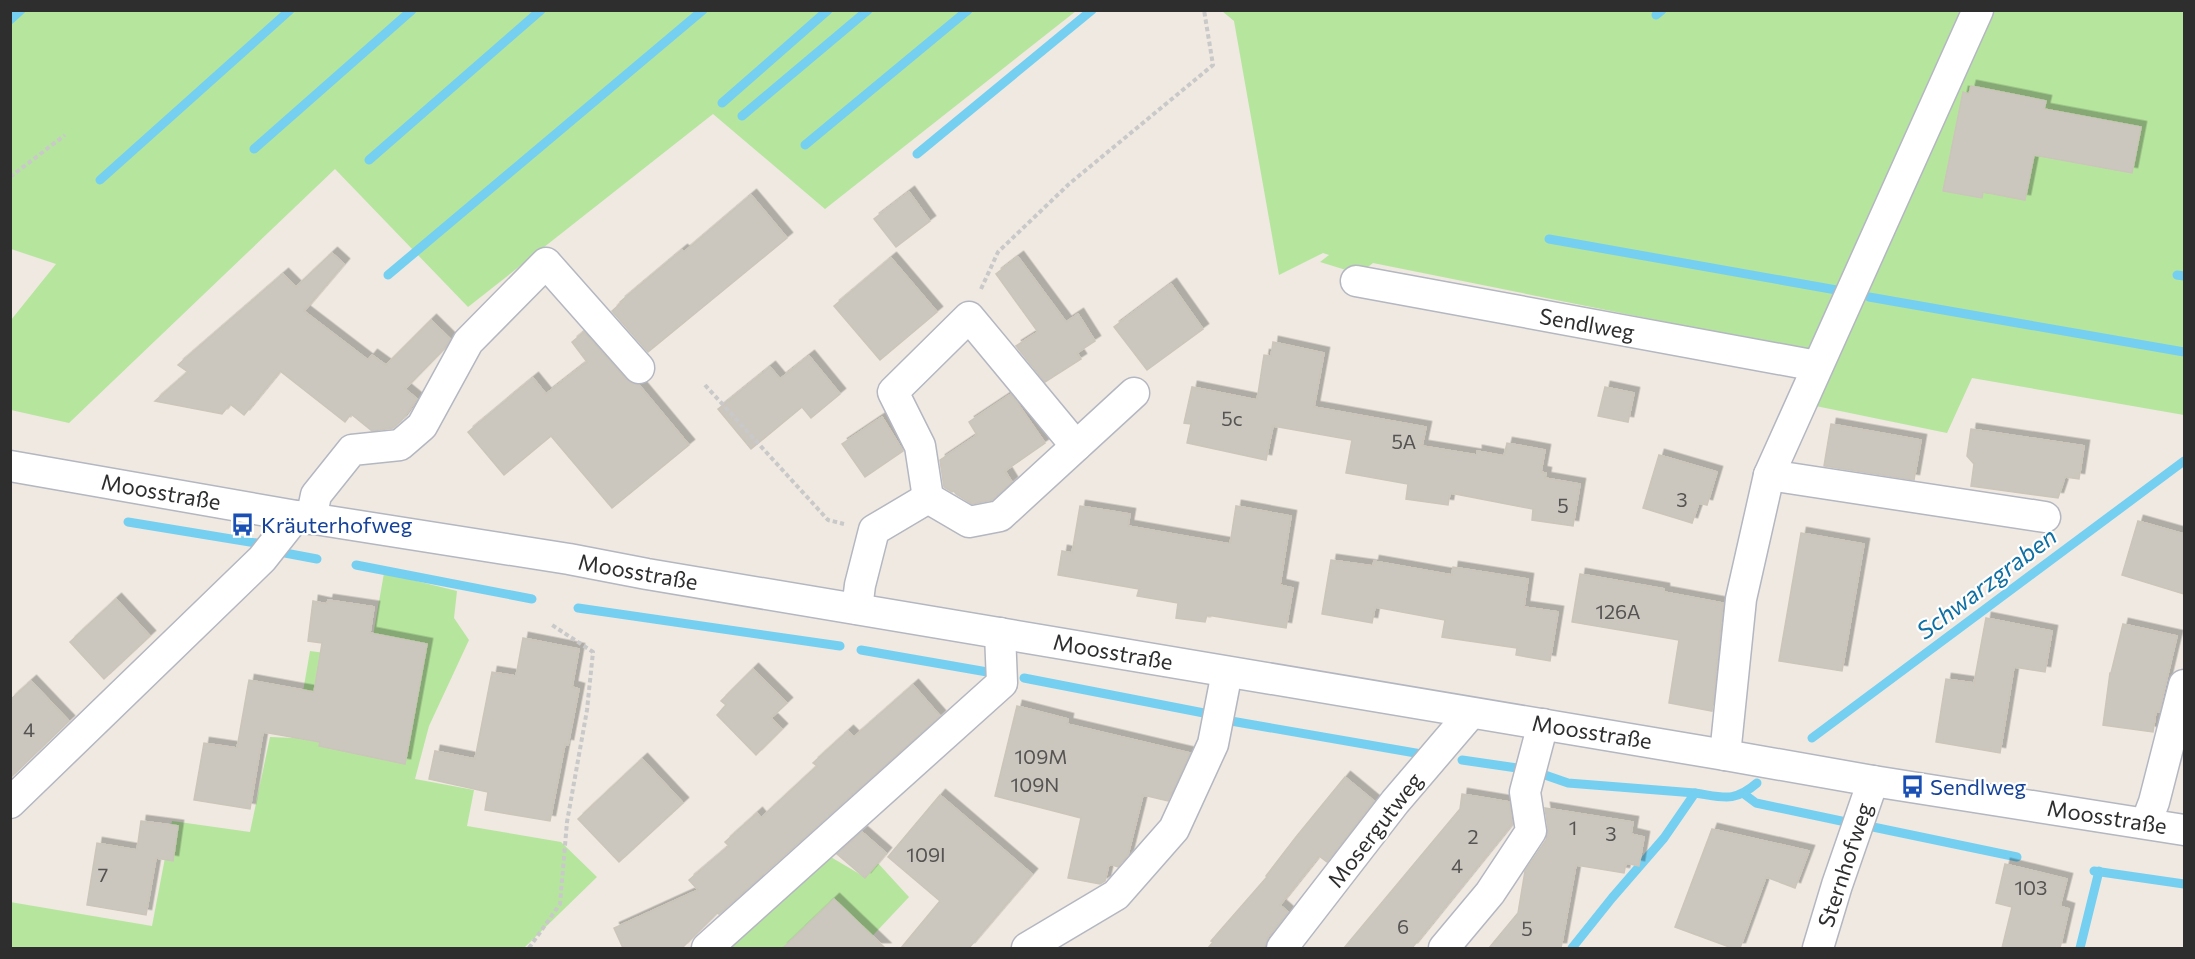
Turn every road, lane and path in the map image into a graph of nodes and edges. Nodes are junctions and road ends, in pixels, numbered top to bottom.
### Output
1 (1204, 10) edge
2 (1978, 10) edge
3 (65, 135) dead end
4 (10, 177) edge
5 (1356, 281) dead end
6 (969, 317) junction
7 (1817, 366) junction
8 (639, 368) dead end
9 (705, 385) dead end
10 (1134, 393) dead end
11 (1076, 446) junction
12 (10, 466) edge
13 (1769, 475) junction
14 (927, 498) junction
15 (2045, 517) dead end
16 (304, 518) junction
17 (874, 530) junction
18 (857, 609) junction
19 (552, 625) dead end
20 (1000, 633) junction
21 (1227, 672) junction
22 (2184, 685) edge
23 (1471, 712) junction
24 (1543, 724) junction
25 (1725, 754) junction
26 (1873, 781) junction
27 (10, 803) edge
28 (2146, 823) junction
29 (2184, 830) edge
30 (529, 948) edge
31 (707, 948) edge
32 (1027, 948) edge
33 (1282, 948) edge
34 (1444, 948) edge
35 (1818, 948) edge

1 - 6 path
2 - 7 street
3 - 4 path
5 - 7 street, Sendlweg
6 - 11 street
6 - 14 street
7 - 13 street
8 - 16 street
9 - 17 path
10 - 11 street
11 - 14 street
12 - 16 street, Moosstraße
13 - 15 street
13 - 25 street
14 - 17 street
16 - 18 street, Moosstraße
16 - 27 street
17 - 18 street
18 - 20 street, Moosstraße
19 - 30 path
20 - 21 street, Moosstraße
20 - 31 street
21 - 23 street, Moosstraße
21 - 32 street
22 - 28 street
23 - 24 street, Moosstraße
23 - 33 street, Mosergutweg
24 - 25 street, Moosstraße
24 - 34 street
25 - 26 street, Moosstraße
26 - 28 street, Moosstraße
26 - 35 street, Sternhofweg
28 - 29 street, Moosstraße

